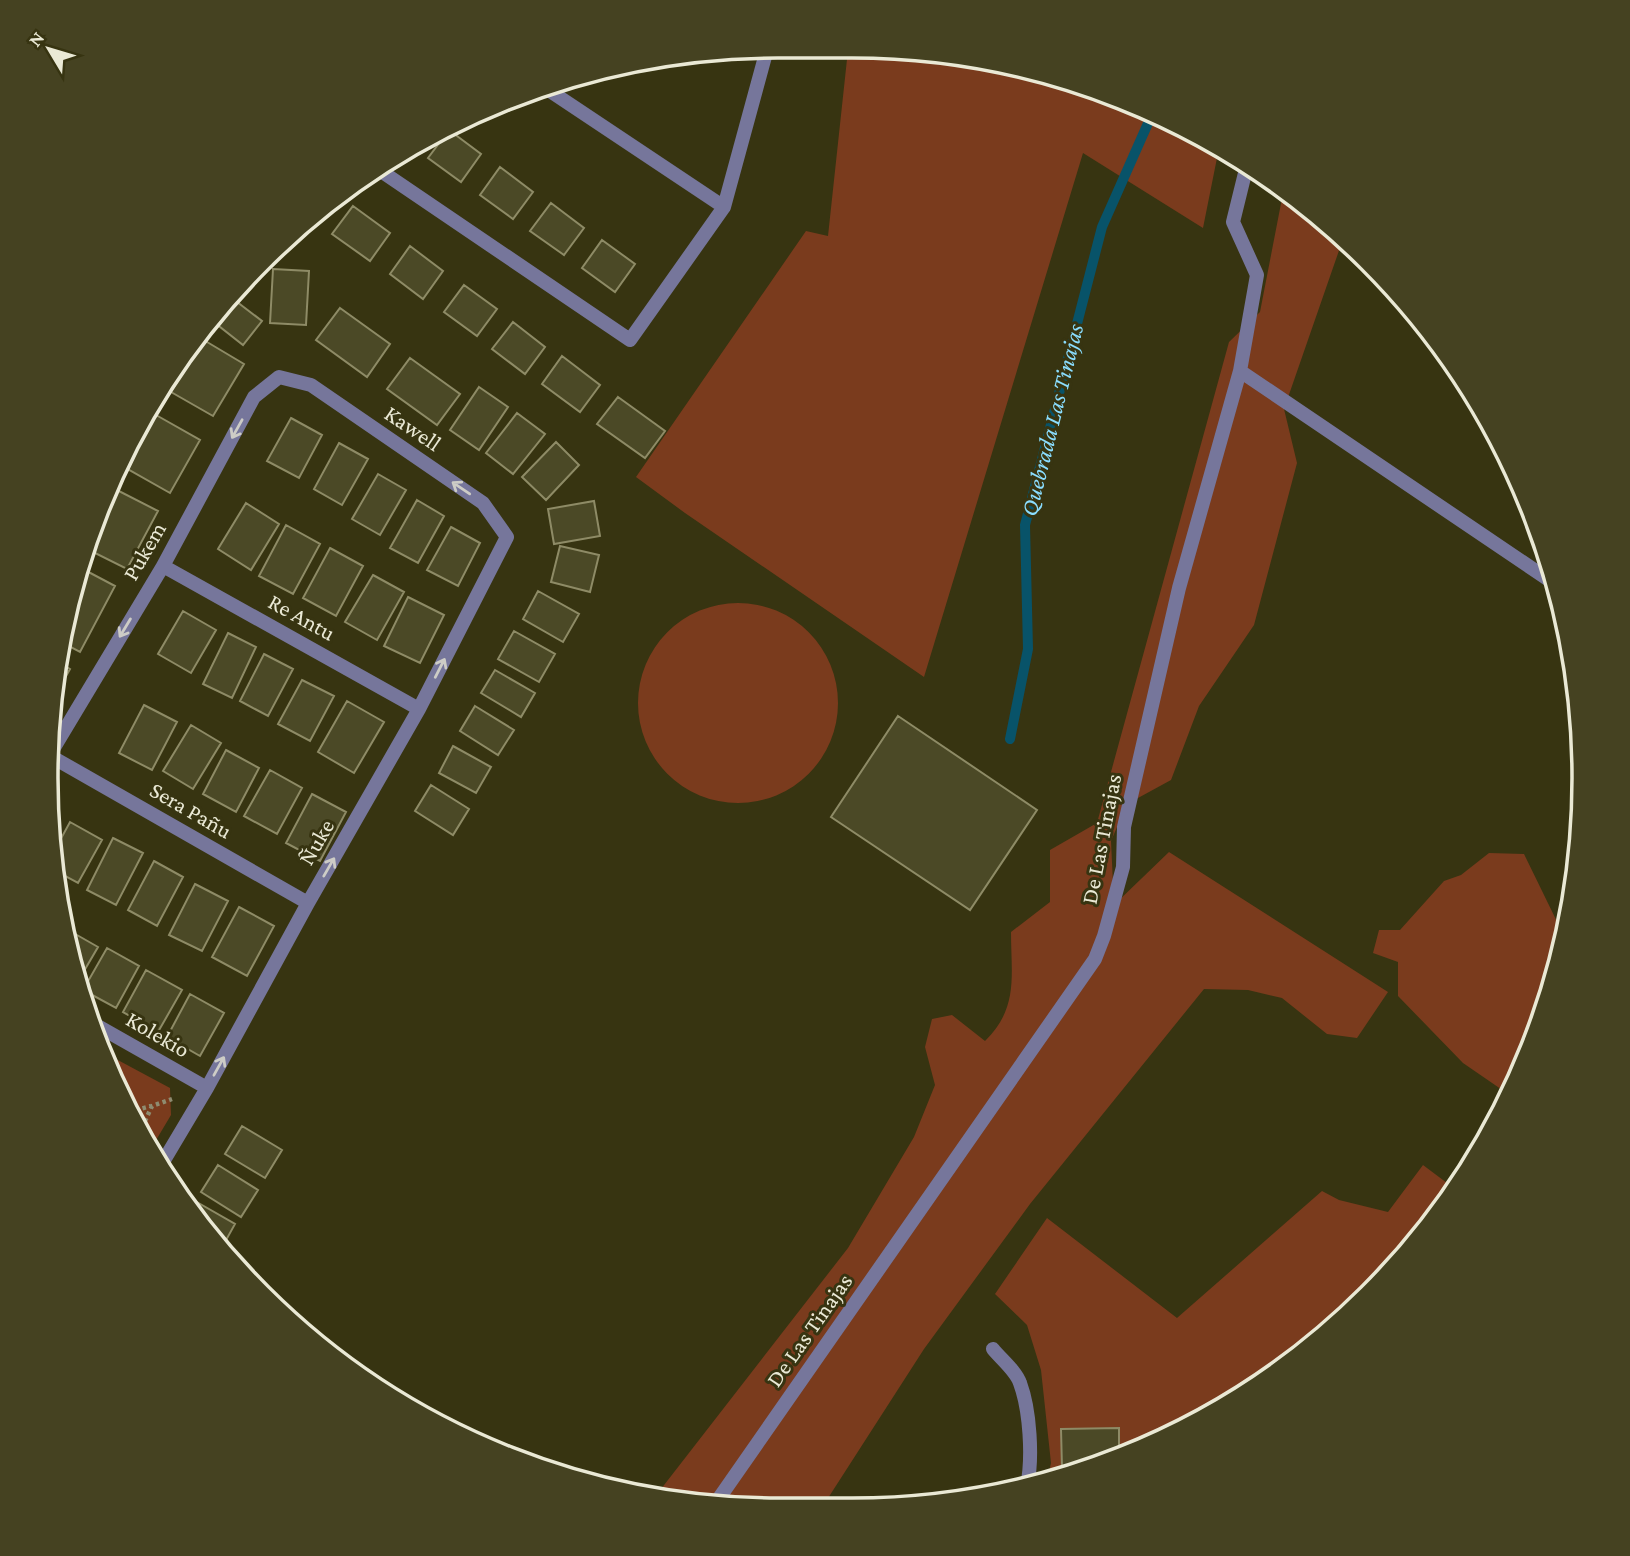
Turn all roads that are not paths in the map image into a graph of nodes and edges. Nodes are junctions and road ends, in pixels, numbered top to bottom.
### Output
1 (765, 58) edge
2 (554, 94) edge
3 (386, 174) edge
4 (1245, 174) edge
5 (724, 207) junction
6 (1240, 371) junction
7 (279, 377) joint
8 (507, 537) joint
9 (163, 566) junction
10 (1543, 576) edge
11 (419, 709) junction
12 (59, 740) edge
13 (58, 761) edge
14 (308, 902) junction
15 (103, 1029) edge
16 (207, 1088) junction
17 (166, 1157) edge
18 (993, 1349) dead end
19 (1030, 1476) edge
20 (721, 1496) edge

1 - 5 street
2 - 5 street
3 - 5 street
4 - 6 street, De Las Tinajas
6 - 10 street
6 - 20 street, De Las Tinajas
8 -> 7 street, Kawell
7 -> 9 street, Pukem
11 -> 8 street, Ñuke
9 - 11 street, Re Antu
9 -> 12 street, Pukem
14 -> 11 street, Ñuke
13 - 14 street, Sera Pañu
16 -> 14 street, Ñuke
15 - 16 street, Kolekio
16 - 17 street, Ñuke
18 - 19 street

